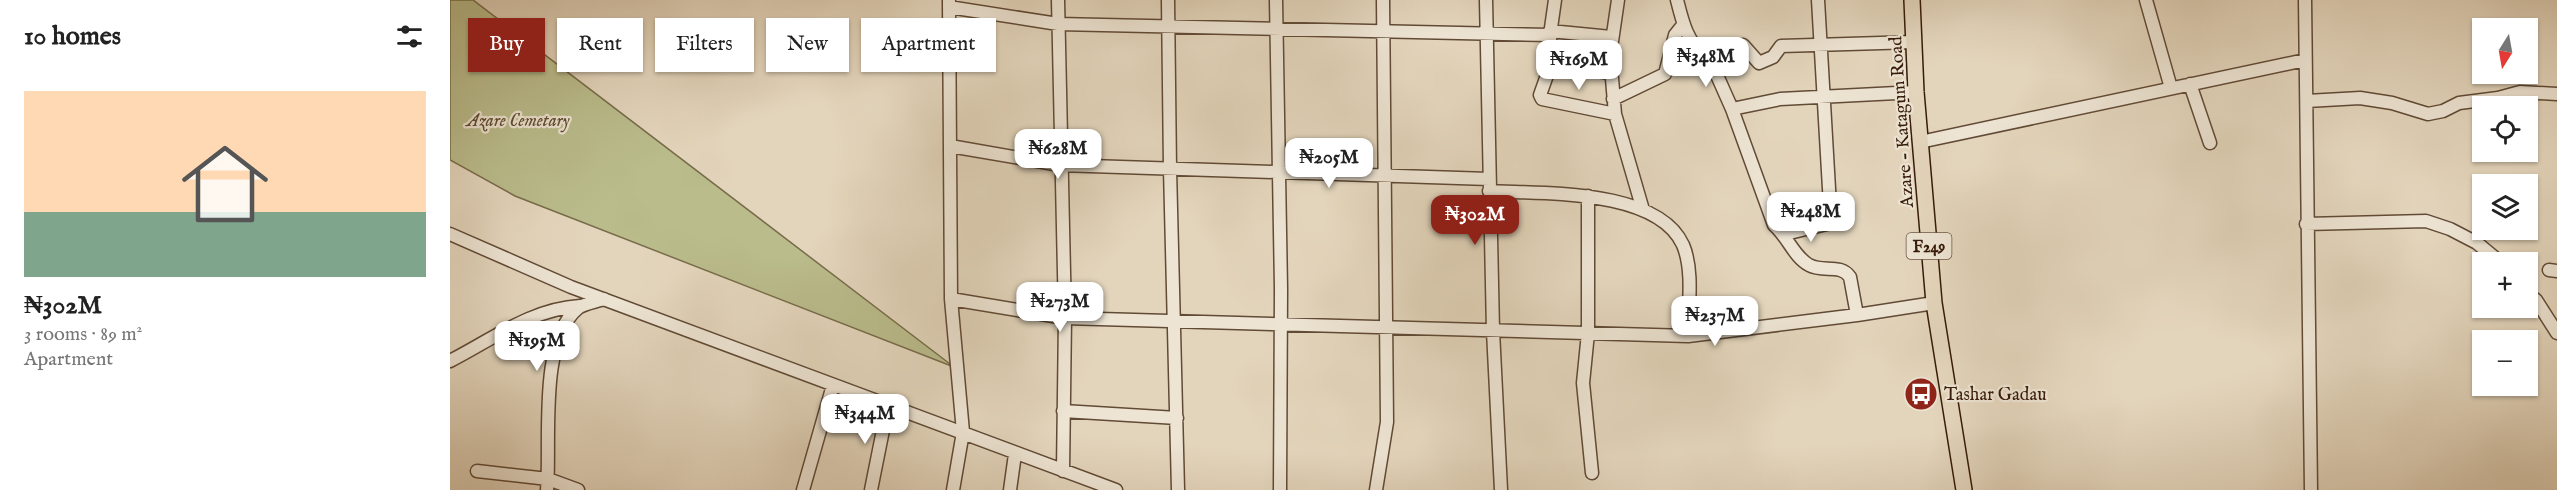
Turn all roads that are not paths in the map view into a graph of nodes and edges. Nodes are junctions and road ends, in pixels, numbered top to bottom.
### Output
1 (1058, 0) edge
2 (1168, 0) edge
3 (1276, 0) edge
4 (1383, 0) edge
5 (1486, 0) edge
6 (1555, 0) edge
7 (1618, 0) edge
8 (1677, 0) edge
9 (1818, 0) edge
10 (1912, 0) edge
11 (2146, 0) edge
12 (2305, 0) edge
13 (949, 4) edge
14 (1058, 24) junction
15 (1683, 25) junction
16 (1168, 26) junction
17 (1276, 28) junction
18 (1384, 31) junction
19 (1487, 32) junction
20 (1550, 33) junction
21 (1611, 37) junction
22 (1914, 42) junction
23 (1821, 45) junction
24 (1708, 55) junction
25 (2305, 60) junction
26 (1551, 64) junction
27 (1610, 73) junction
28 (2190, 84) junction
29 (2171, 88) junction
30 (1916, 92) junction
31 (2557, 94) edge
32 (1824, 97) junction
33 (1613, 99) junction
34 (2307, 101) junction
35 (1731, 109) junction
36 (1615, 114) junction
37 (1920, 142) junction
38 (2210, 143) dead end
39 (950, 146) junction
40 (1060, 165) junction
41 (1170, 169) junction
42 (1278, 172) junction
43 (1386, 176) junction
44 (1489, 185) junction
45 (1588, 196) junction
46 (1643, 210) junction
47 (2306, 224) junction
48 (450, 234) edge
49 (1785, 234) junction
50 (2488, 252) edge
51 (604, 299) junction
52 (951, 299) junction
53 (1934, 303) junction
54 (2538, 303) edge
55 (580, 306) junction
56 (1857, 315) junction
57 (1065, 318) junction
58 (1174, 321) junction
59 (1281, 324) junction
60 (1387, 328) junction
61 (1493, 331) junction
62 (1588, 333) junction
63 (2557, 333) edge
64 (1688, 336) junction
65 (450, 361) edge
66 (832, 385) junction
67 (888, 405) junction
68 (1063, 411) junction
69 (1177, 418) junction
70 (963, 432) junction
71 (1015, 454) junction
72 (477, 471) dead end
73 (1063, 471) junction
74 (1592, 473) dead end
75 (547, 484) edge
76 (578, 490) edge
77 (803, 490) edge
78 (871, 490) edge
79 (953, 490) edge
80 (1010, 490) edge
81 (1116, 490) edge
82 (1179, 490) edge
83 (1280, 490) edge
84 (1376, 490) edge
85 (1501, 490) edge
86 (1964, 490) edge
87 (2311, 490) edge

1 - 14 street
2 - 16 street
3 - 17 street
4 - 18 street
5 - 19 street
6 - 20 street
7 - 21 street
8 - 15 street
9 - 23 street
10 - 22 main road, Azare - Katagum Road / F249
11 - 29 street
12 - 25 street
13 - 14 street
13 - 39 street
14 - 16 street
14 - 40 street
15 - 24 street
15 - 33 street
16 - 17 street
16 - 41 street
17 - 18 street
17 - 42 street
18 - 19 street
18 - 43 street
19 - 20 street
19 - 44 street
20 - 21 street
20 - 26 street
21 - 27 street
22 - 23 street
22 - 30 main road, Azare - Katagum Road / F249
23 - 24 street
23 - 32 street
24 - 35 street
25 - 28 street
25 - 34 street
26 - 27 street
26 - 36 street
27 - 33 street
28 - 29 street
28 - 38 street
29 - 37 street
30 - 32 street
30 - 37 main road, Azare - Katagum Road / F249
31 - 34 street
32 - 35 street
32 - 49 street
33 - 36 street
34 - 47 street
35 - 49 street
36 - 46 street
37 - 53 main road, Azare - Katagum Road / F249
39 - 40 street
39 - 52 street
40 - 41 street
40 - 57 street
41 - 42 street
41 - 58 street
42 - 43 street
42 - 59 street
43 - 44 street
43 - 60 street
44 - 45 street
44 - 61 street
45 - 46 street
45 - 62 street
46 - 64 street
47 - 50 street
47 - 87 street
48 - 51 street
49 - 56 street
51 - 55 street
51 - 66 street
52 - 57 street
52 - 70 street
53 - 56 street
53 - 86 main road, Azare - Katagum Road / F249
54 - 63 street
55 - 65 street
55 - 75 street
56 - 64 street
57 - 58 street
57 - 68 street
58 - 59 street
58 - 69 street
59 - 60 street
59 - 83 street
60 - 61 street
60 - 84 street
61 - 62 street
61 - 85 street
62 - 64 street
62 - 74 street
66 - 67 street
66 - 77 street
67 - 70 street
67 - 78 street
68 - 69 street
68 - 73 street
69 - 82 street
70 - 71 street
70 - 79 street
71 - 73 street
71 - 80 street
72 - 75 street
73 - 81 street
75 - 76 street

